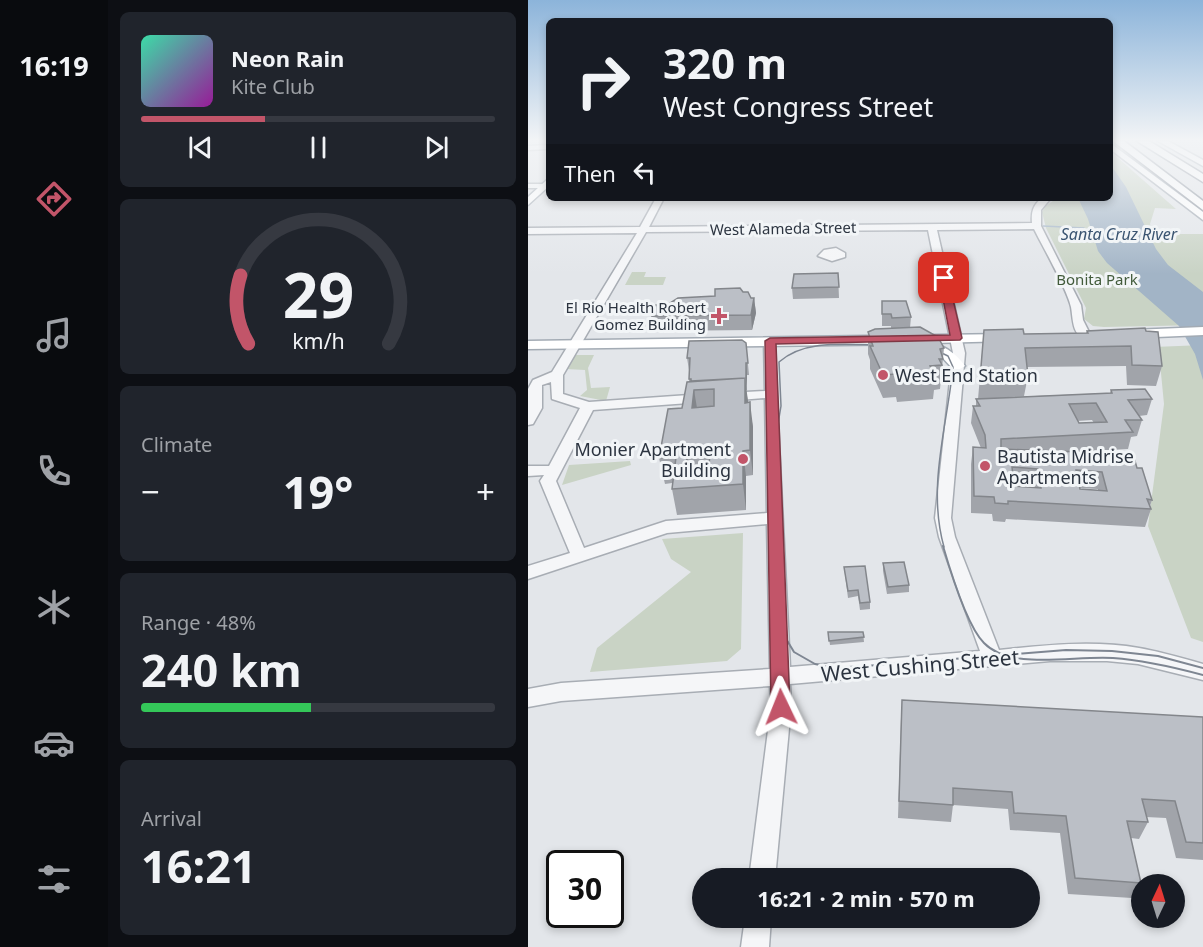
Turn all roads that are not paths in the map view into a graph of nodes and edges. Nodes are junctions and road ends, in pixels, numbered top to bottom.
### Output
1 (546, 185) edge
2 (1162, 185) edge
3 (1175, 185) edge
4 (658, 201) edge
5 (1043, 201) edge
6 (528, 202) edge
7 (1203, 207) edge
8 (1203, 217) edge
9 (932, 226) junction
10 (1033, 226) junction
11 (835, 228) junction
12 (642, 230) junction
13 (528, 231) edge
14 (833, 251) dead end
15 (1203, 331) edge
16 (1090, 336) joint
17 (1023, 337) edge
18 (1065, 337) edge
19 (956, 338) junction
20 (1203, 338) edge
21 (899, 339) junction
22 (770, 341) junction
23 (575, 344) junction
24 (528, 345) edge
25 (958, 366) junction
26 (557, 375) junction
27 (772, 394) junction
28 (588, 406) junction
29 (528, 421) edge
30 (554, 470) junction
31 (528, 471) edge
32 (776, 518) junction
33 (579, 555) junction
34 (528, 573) edge
35 (993, 659) junction
36 (1203, 672) edge
37 (780, 677) junction
38 (528, 699) edge
39 (763, 868) edge
40 (757, 928) edge
41 (755, 947) edge

1 - 6 main road
2 - 8 main road
3 - 7 highway
4 - 12 street
5 - 10 street
9 - 10 street, West Alameda Street
9 - 11 street, West Alameda Street
9 - 19 street
10 - 16 street
11 - 12 street, West Alameda Street
11 - 14 street
12 - 13 street, West Alameda Street
12 - 23 street
15 - 20 main road
16 - 18 main road
17 - 19 main road
19 - 21 main road
19 - 25 street
21 - 22 main road
21 - 25 main road
22 - 23 main road
22 - 27 street
23 - 24 main road
23 - 26 street
25 - 35 street
26 - 28 street
26 - 29 street
27 - 28 street
27 - 32 street
28 - 30 street
30 - 31 street
30 - 33 street
32 - 33 street
32 - 37 street
33 - 34 street
35 - 36 street, West Cushing Street
35 - 37 street, West Cushing Street
37 - 38 street, West Cushing Street
37 - 39 street
40 - 41 street

